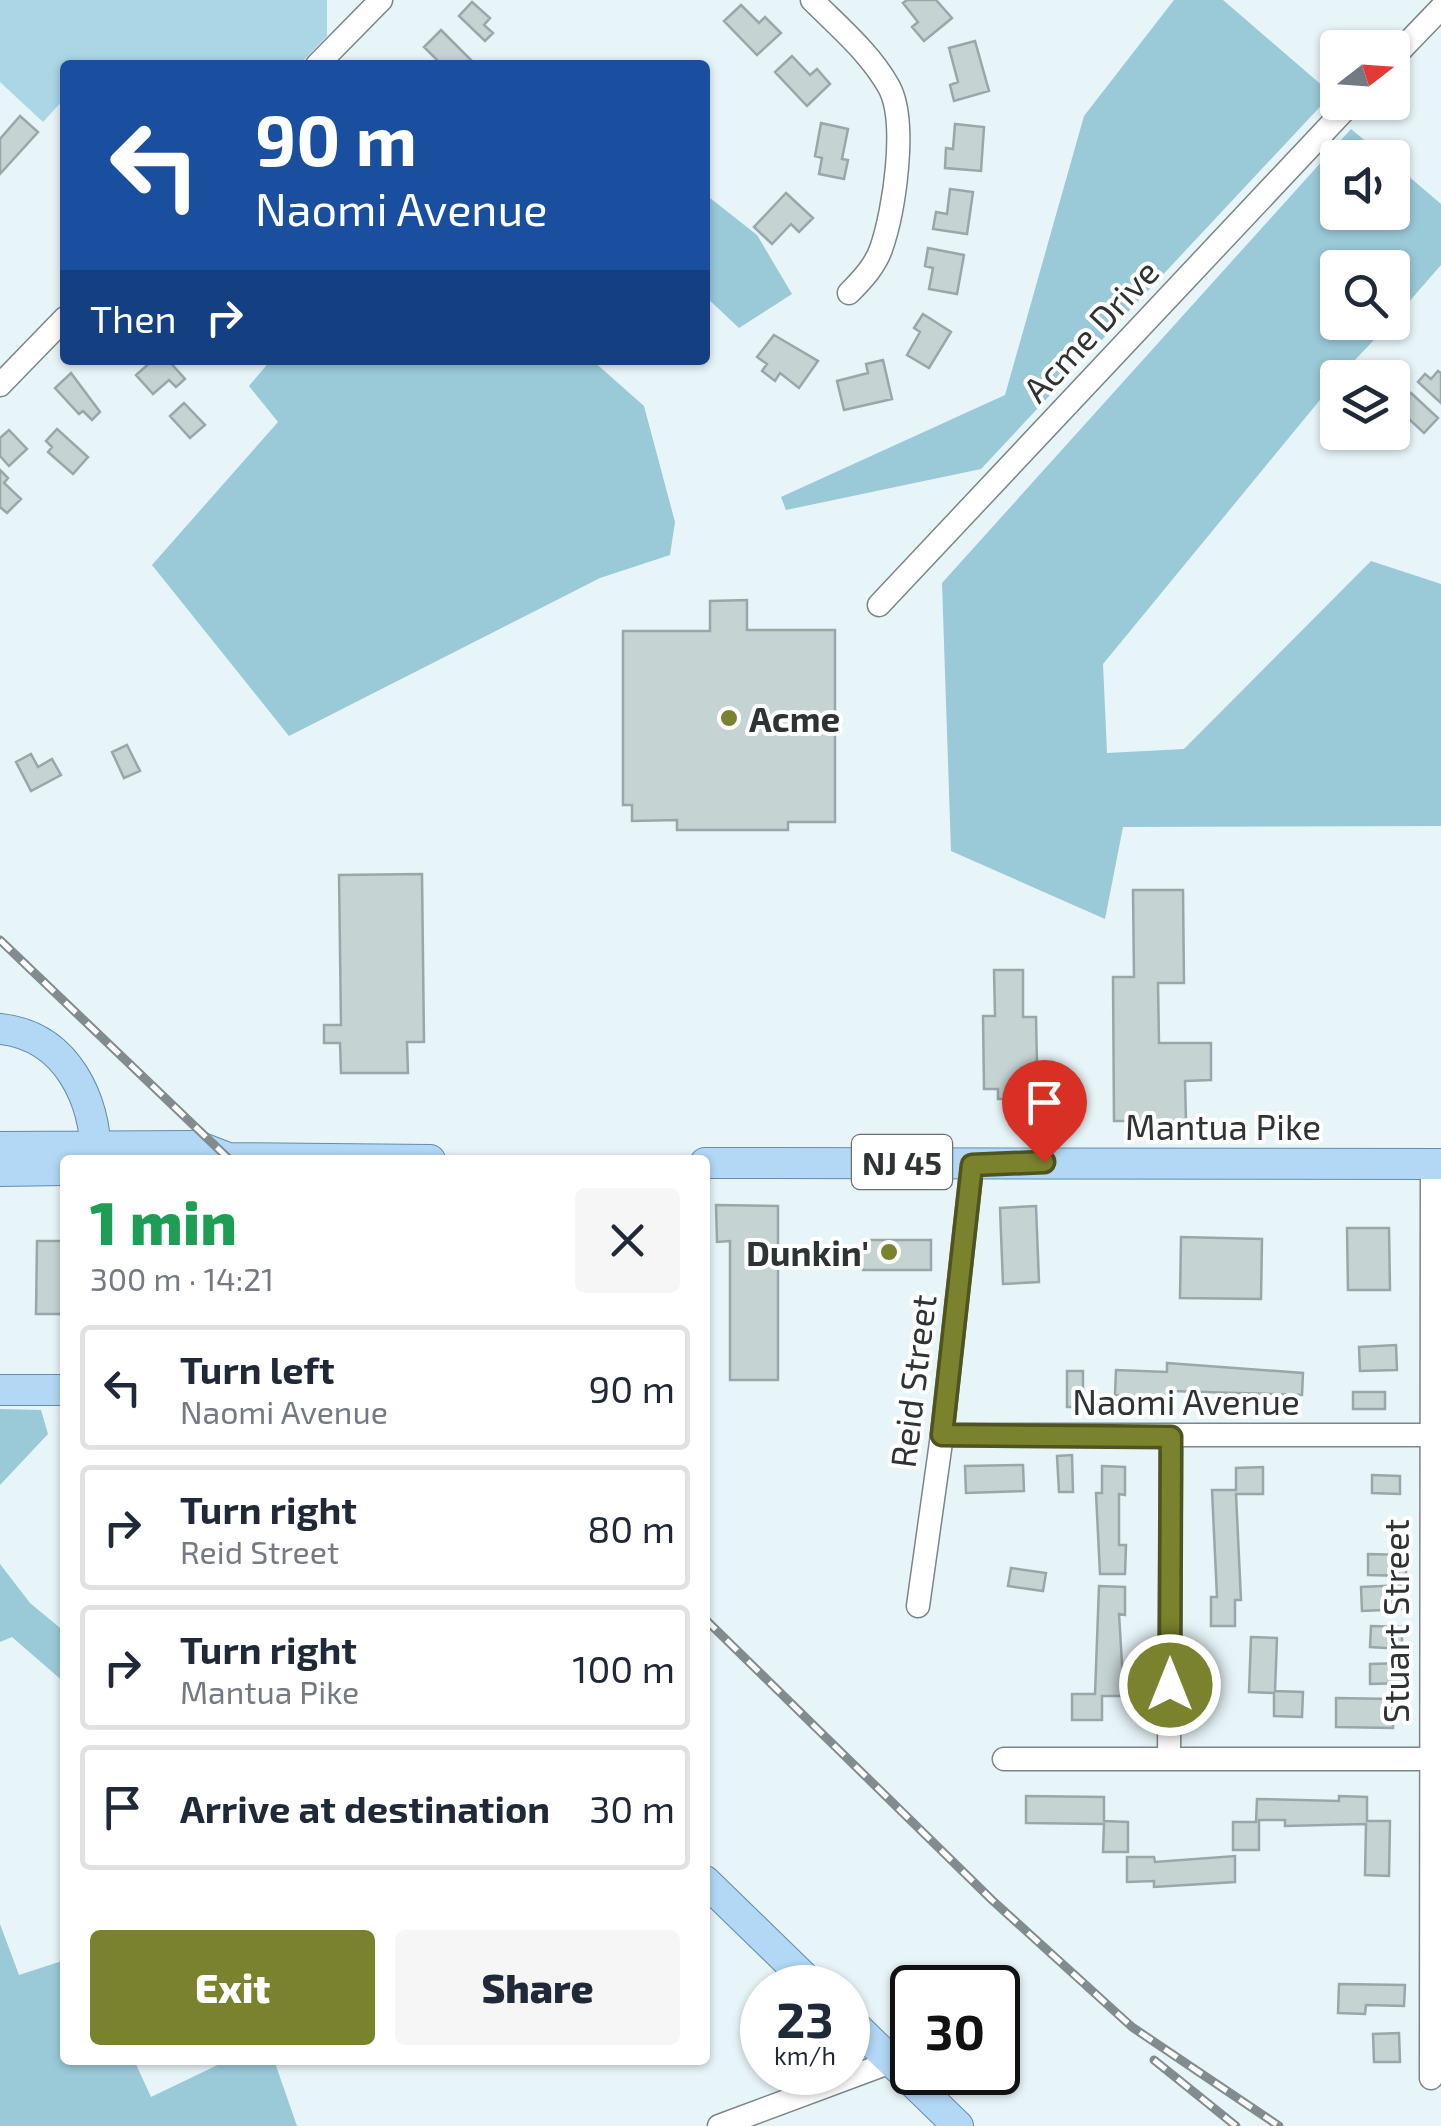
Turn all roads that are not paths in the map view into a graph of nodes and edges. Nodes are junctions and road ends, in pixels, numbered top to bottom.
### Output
1 (381, 0) edge
2 (812, 0) edge
3 (1441, 8) edge
4 (1410, 41) edge
5 (322, 60) edge
6 (1335, 120) edge
7 (849, 292) dead end
8 (60, 323) edge
9 (0, 385) edge
10 (879, 605) dead end
11 (0, 1029) edge
12 (0, 1129) edge
13 (0, 1146) edge
14 (129, 1152) edge
15 (81, 1155) edge
16 (217, 1155) edge
17 (60, 1159) edge
18 (710, 1163) edge
19 (1436, 1164) edge
20 (972, 1165) junction
21 (0, 1171) edge
22 (0, 1390) edge
23 (60, 1390) edge
24 (1430, 1434) junction
25 (942, 1435) junction
26 (1171, 1437) junction
27 (918, 1606) dead end
28 (1169, 1758) junction
29 (1004, 1759) dead end
30 (1435, 1760) edge
31 (710, 1886) edge
32 (791, 1965) edge
33 (870, 2040) edge
34 (890, 2060) edge
35 (890, 2063) edge
36 (1431, 2078) dead end
37 (926, 2095) edge
38 (719, 2126) edge
39 (958, 2126) edge

1 - 5 street
2 - 7 street
3 - 4 street
6 - 10 street, Acme Drive
8 - 9 street
11 - 15 main road
12 - 15 main road
13 - 15 main road
14 - 15 main road
14 - 16 main road
17 - 21 main road
18 - 20 main road, Mantua Pike / NJ 45
19 - 20 main road, Mantua Pike / NJ 45
19 - 24 street, Stuart Street
20 - 25 street, Reid Street
22 - 23 main road
24 - 26 street, Naomi Avenue
24 - 30 street, Stuart Street
25 - 26 street, Naomi Avenue
25 - 27 street, Reid Street
26 - 28 street
28 - 29 street
28 - 30 street
30 - 36 street, Stuart Street
31 - 32 main road
33 - 34 main road
35 - 38 street
37 - 39 main road

